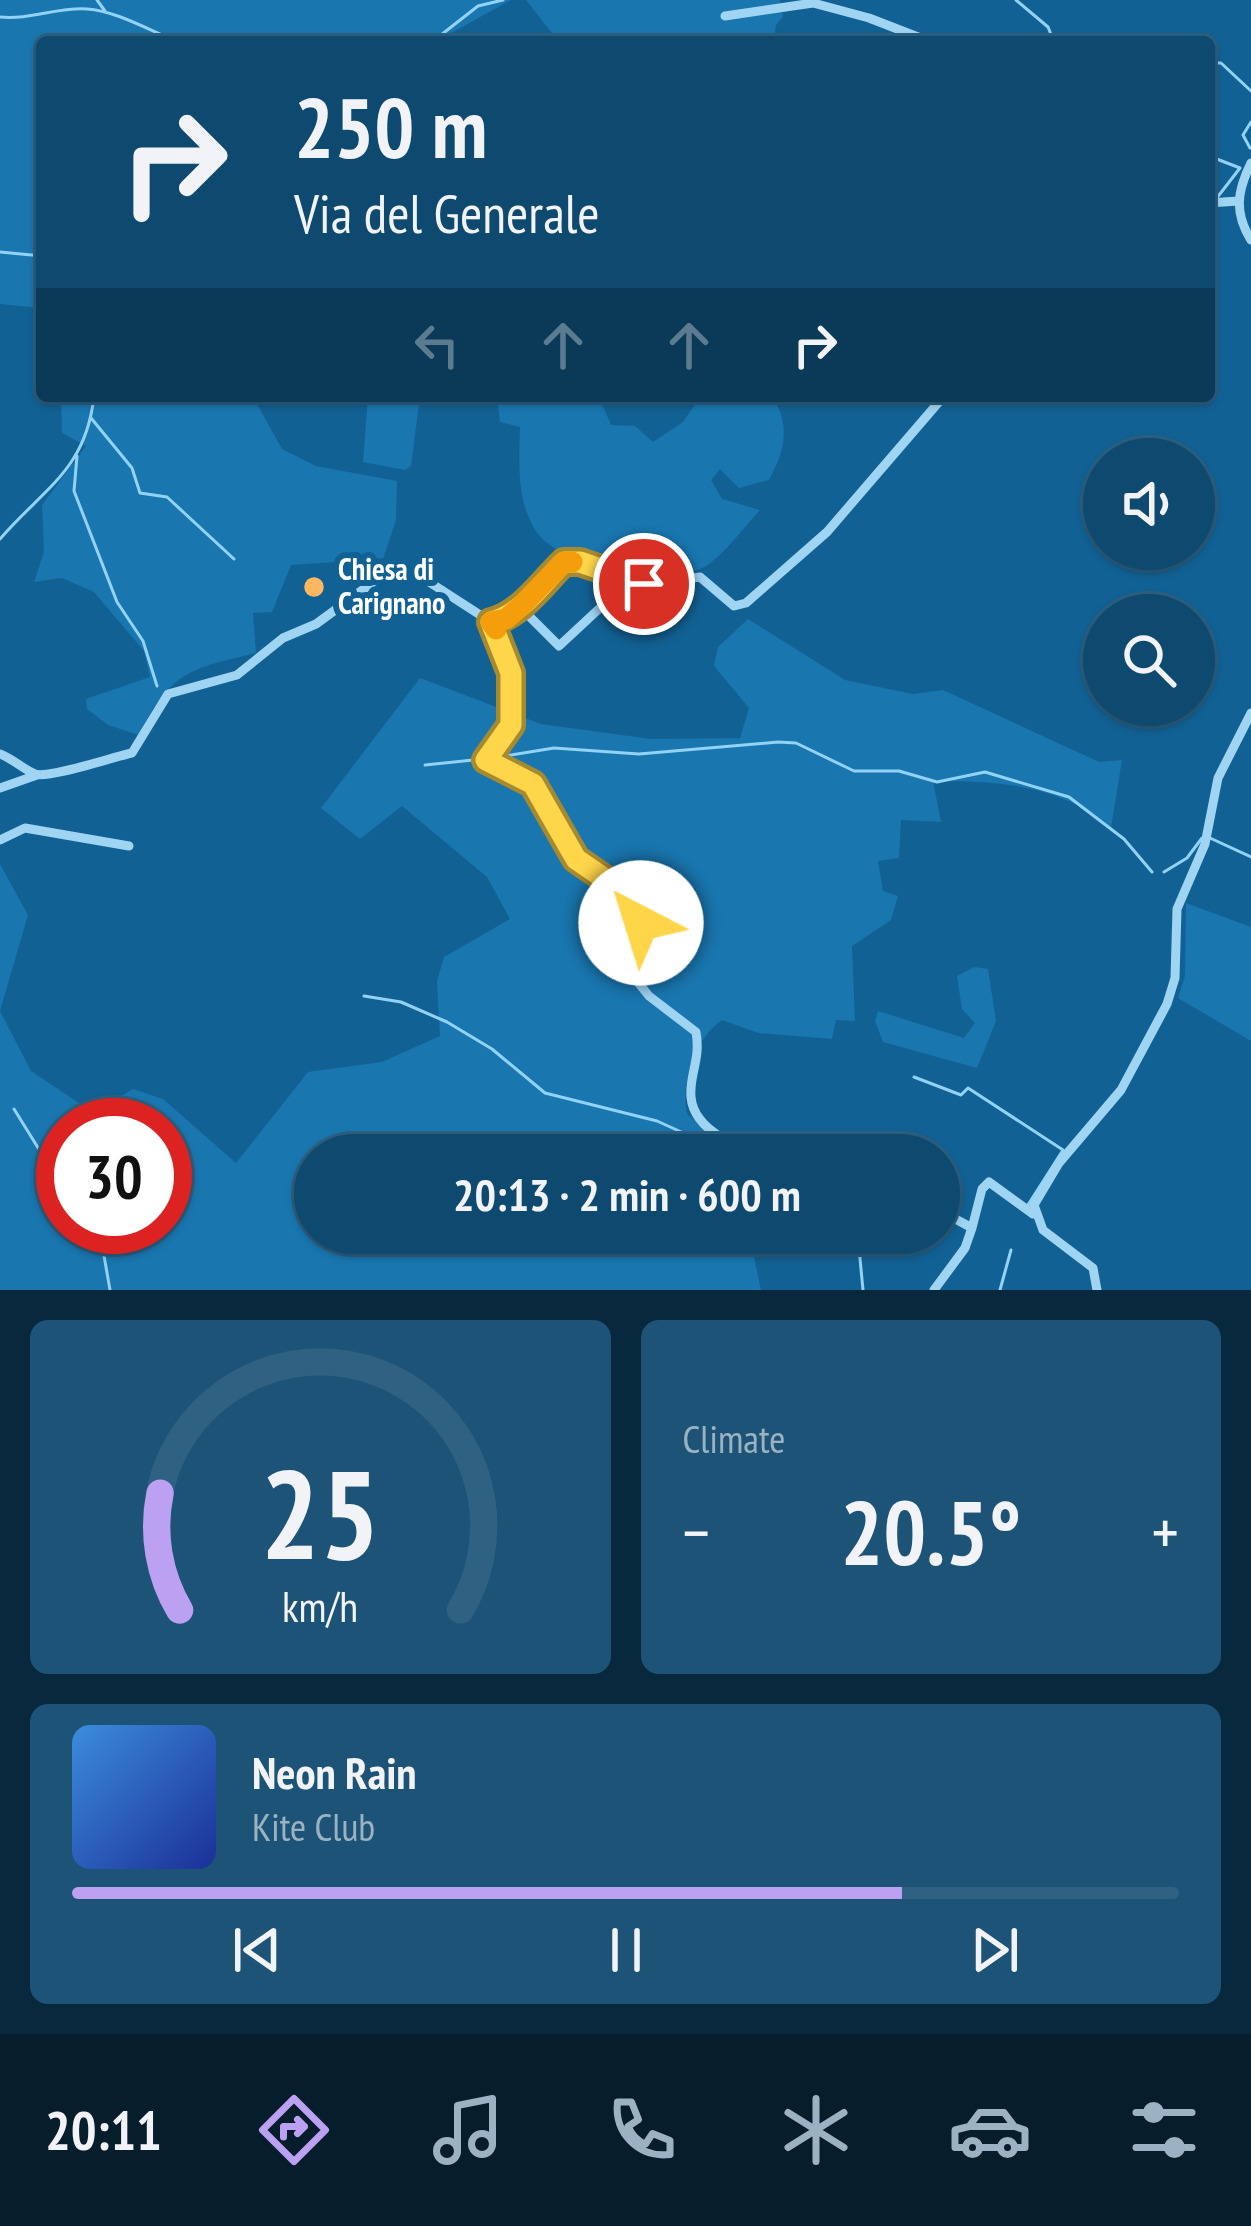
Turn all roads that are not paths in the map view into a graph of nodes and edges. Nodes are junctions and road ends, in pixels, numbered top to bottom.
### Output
1 (725, 16) dead end
2 (916, 36) edge
3 (1251, 163) edge
4 (1238, 201) junction
5 (1215, 203) edge
6 (1251, 240) edge
7 (939, 402) edge
8 (629, 581) junction
9 (520, 607) junction
10 (491, 622) junction
11 (1251, 713) edge
12 (0, 754) edge
13 (37, 775) junction
14 (0, 788) edge
15 (0, 840) edge
16 (129, 847) dead end
17 (721, 1134) edge
18 (1033, 1214) junction
19 (960, 1221) edge
20 (973, 1228) junction
21 (934, 1290) edge
22 (1097, 1290) edge

1 - 2 street
3 - 4 street
4 - 5 street
4 - 6 street
7 - 8 street
8 - 9 street
8 - 9 street
9 - 10 street
10 - 13 street
10 - 17 street
11 - 18 street
12 - 13 street
13 - 14 street
15 - 16 street
18 - 20 street
18 - 22 street
19 - 20 street
20 - 21 street

